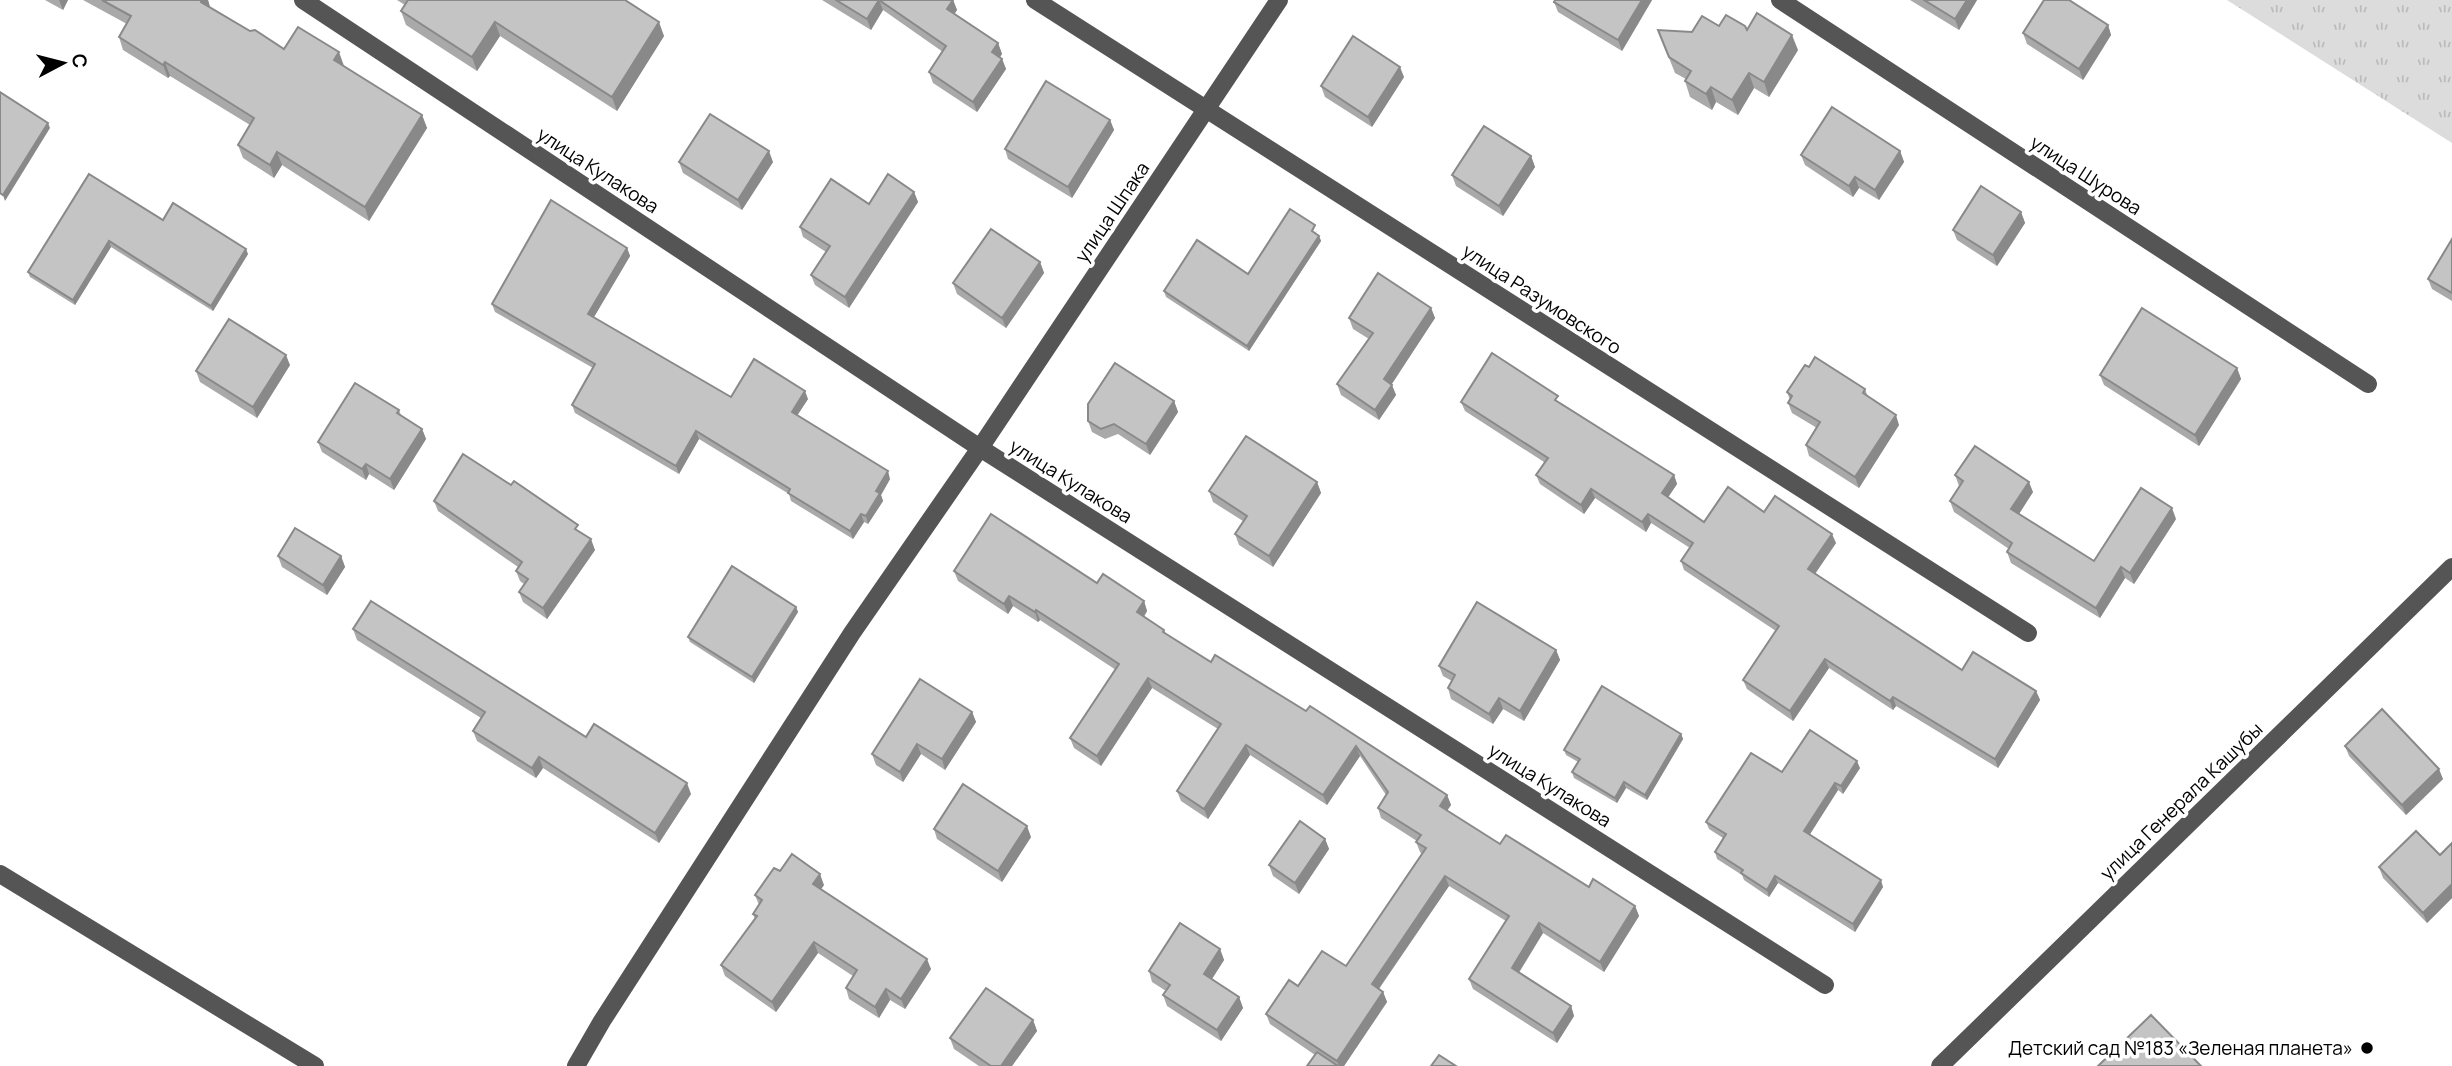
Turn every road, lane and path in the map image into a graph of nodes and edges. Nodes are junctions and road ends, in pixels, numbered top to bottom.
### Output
1 (303, 0) edge
2 (1035, 0) edge
3 (1279, 0) edge
4 (1780, 0) edge
5 (1205, 108) junction
6 (2368, 384) dead end
7 (981, 448) junction
8 (2452, 567) edge
9 (2028, 633) dead end
10 (0, 874) edge
11 (1825, 985) dead end
12 (315, 1066) edge
13 (576, 1066) edge
14 (1940, 1066) edge

1 - 7 street, улица Кулакова
2 - 5 street, улица Разумовского
3 - 5 street, улица Шпака
4 - 6 street, улица Шурова
5 - 7 street, улица Шпака
5 - 9 street, улица Разумовского
7 - 11 street, улица Кулакова
7 - 13 street, улица Шпака
8 - 14 street, улица Генерала Кашубы
10 - 12 street

